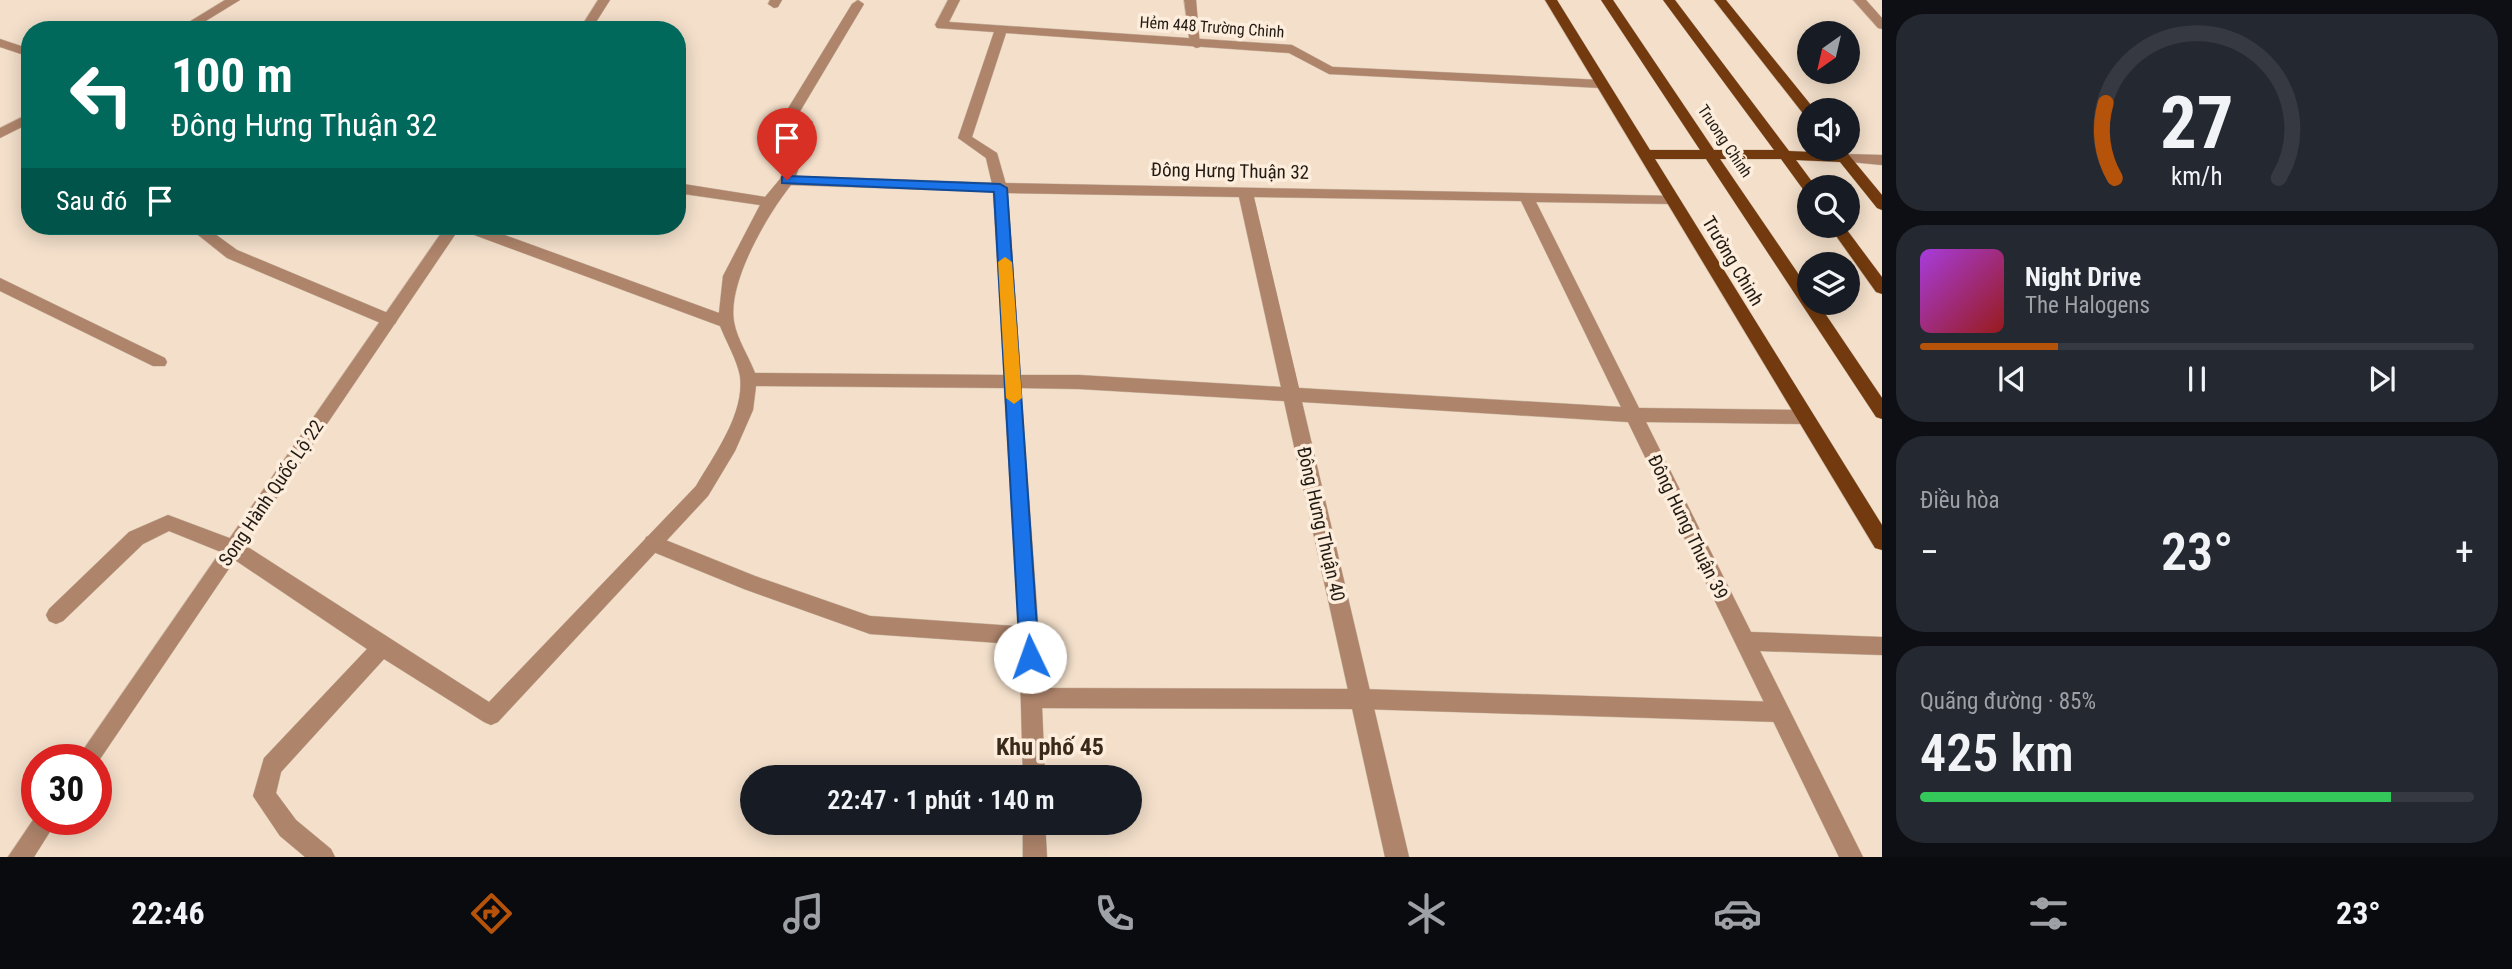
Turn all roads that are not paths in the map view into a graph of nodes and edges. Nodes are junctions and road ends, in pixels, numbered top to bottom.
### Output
1 (234, 0) edge
2 (604, 0) edge
3 (954, 0) edge
4 (1190, 0) edge
5 (1551, 0) edge
6 (1607, 0) edge
7 (1669, 0) edge
8 (1720, 0) edge
9 (1858, 0) edge
10 (858, 4) dead end
11 (198, 21) edge
12 (591, 21) edge
13 (1882, 25) edge
14 (1001, 29) junction
15 (0, 43) edge
16 (1196, 44) junction
17 (21, 50) edge
18 (1601, 84) junction
19 (1798, 98) edge
20 (21, 122) edge
21 (0, 134) edge
22 (1710, 153) junction
23 (1644, 154) junction
24 (1784, 155) junction
25 (1797, 155) edge
26 (1860, 157) edge
27 (1882, 160) edge
28 (1847, 161) edge
29 (1799, 175) edge
30 (787, 180) junction
31 (1000, 188) junction
32 (686, 189) edge
33 (1245, 191) junction
34 (1526, 197) junction
35 (1672, 200) junction
36 (769, 202) junction
37 (1882, 205) edge
38 (206, 235) edge
39 (448, 235) edge
40 (490, 235) edge
41 (1845, 238) edge
42 (0, 284) edge
43 (1882, 288) edge
44 (389, 320) junction
45 (726, 322) junction
46 (159, 362) dead end
47 (748, 379) junction
48 (1013, 381) junction
49 (1291, 396) junction
50 (1882, 412) edge
51 (1633, 415) junction
52 (1805, 417) junction
53 (1882, 542) edge
54 (653, 543) junction
55 (233, 548) junction
56 (56, 615) dead end
57 (1029, 636) junction
58 (1744, 641) junction
59 (1882, 646) edge
60 (382, 648) junction
61 (1032, 698) junction
62 (1361, 699) junction
63 (1779, 712) junction
64 (99, 744) edge
65 (1034, 765) edge
66 (36, 835) edge
67 (1034, 835) edge
68 (20, 857) edge
69 (323, 857) edge
70 (1035, 857) edge
71 (1397, 857) edge
72 (1851, 857) edge

1 - 11 street
2 - 12 street
3 - 14 street, Hẻm 448 Trường Chinh
4 - 16 street
5 - 18 main road, Trường Chinh
6 - 22 main road, Truong Chinh
7 - 24 main road, Truong Chinh
8 - 19 main road
9 - 13 street
10 - 30 street
14 - 16 street, Hẻm 448 Trường Chinh
14 - 31 street
15 - 17 street
16 - 18 street, Hẻm 448 Trường Chinh
18 - 23 main road, Trường Chinh
20 - 21 street
22 - 23 main road
22 - 24 main road
22 - 50 main road, Truong Chinh
23 - 35 main road, Trường Chinh
24 - 25 main road
24 - 29 main road, Truong Chinh
26 - 27 street
28 - 37 main road
30 - 31 street, Đông Hưng Thuận 32
30 - 36 street
31 - 33 street, Đông Hưng Thuận 32
31 - 48 street
32 - 36 street
33 - 34 street, Đông Hưng Thuận 32
33 - 49 street, Đông Hưng Thuận 40
34 - 35 street, Đông Hưng Thuận 32
34 - 51 street, Đông Hưng Thuận 39
35 - 52 main road, Trường Chinh
36 - 45 street
38 - 44 street
39 - 44 street, Song Hành Quốc Lộ 22
40 - 45 street
41 - 43 main road
42 - 46 street
44 - 55 street, Song Hành Quốc Lộ 22
45 - 47 street
47 - 48 street
47 - 54 street
48 - 49 street
48 - 57 street
49 - 51 street
49 - 62 street, Đông Hưng Thuận 40
51 - 52 street
51 - 58 street, Đông Hưng Thuận 39
52 - 53 main road, Trường Chinh
54 - 57 street
54 - 60 street
55 - 56 street
55 - 60 street
55 - 64 street, Song Hành Quốc Lộ 22
57 - 61 street
58 - 59 street
58 - 63 street, Đông Hưng Thuận 39
60 - 69 street
61 - 62 street
61 - 65 street
62 - 63 street
62 - 71 street, Đông Hưng Thuận 40
63 - 72 street, Đông Hưng Thuận 39
66 - 68 street
67 - 70 street

